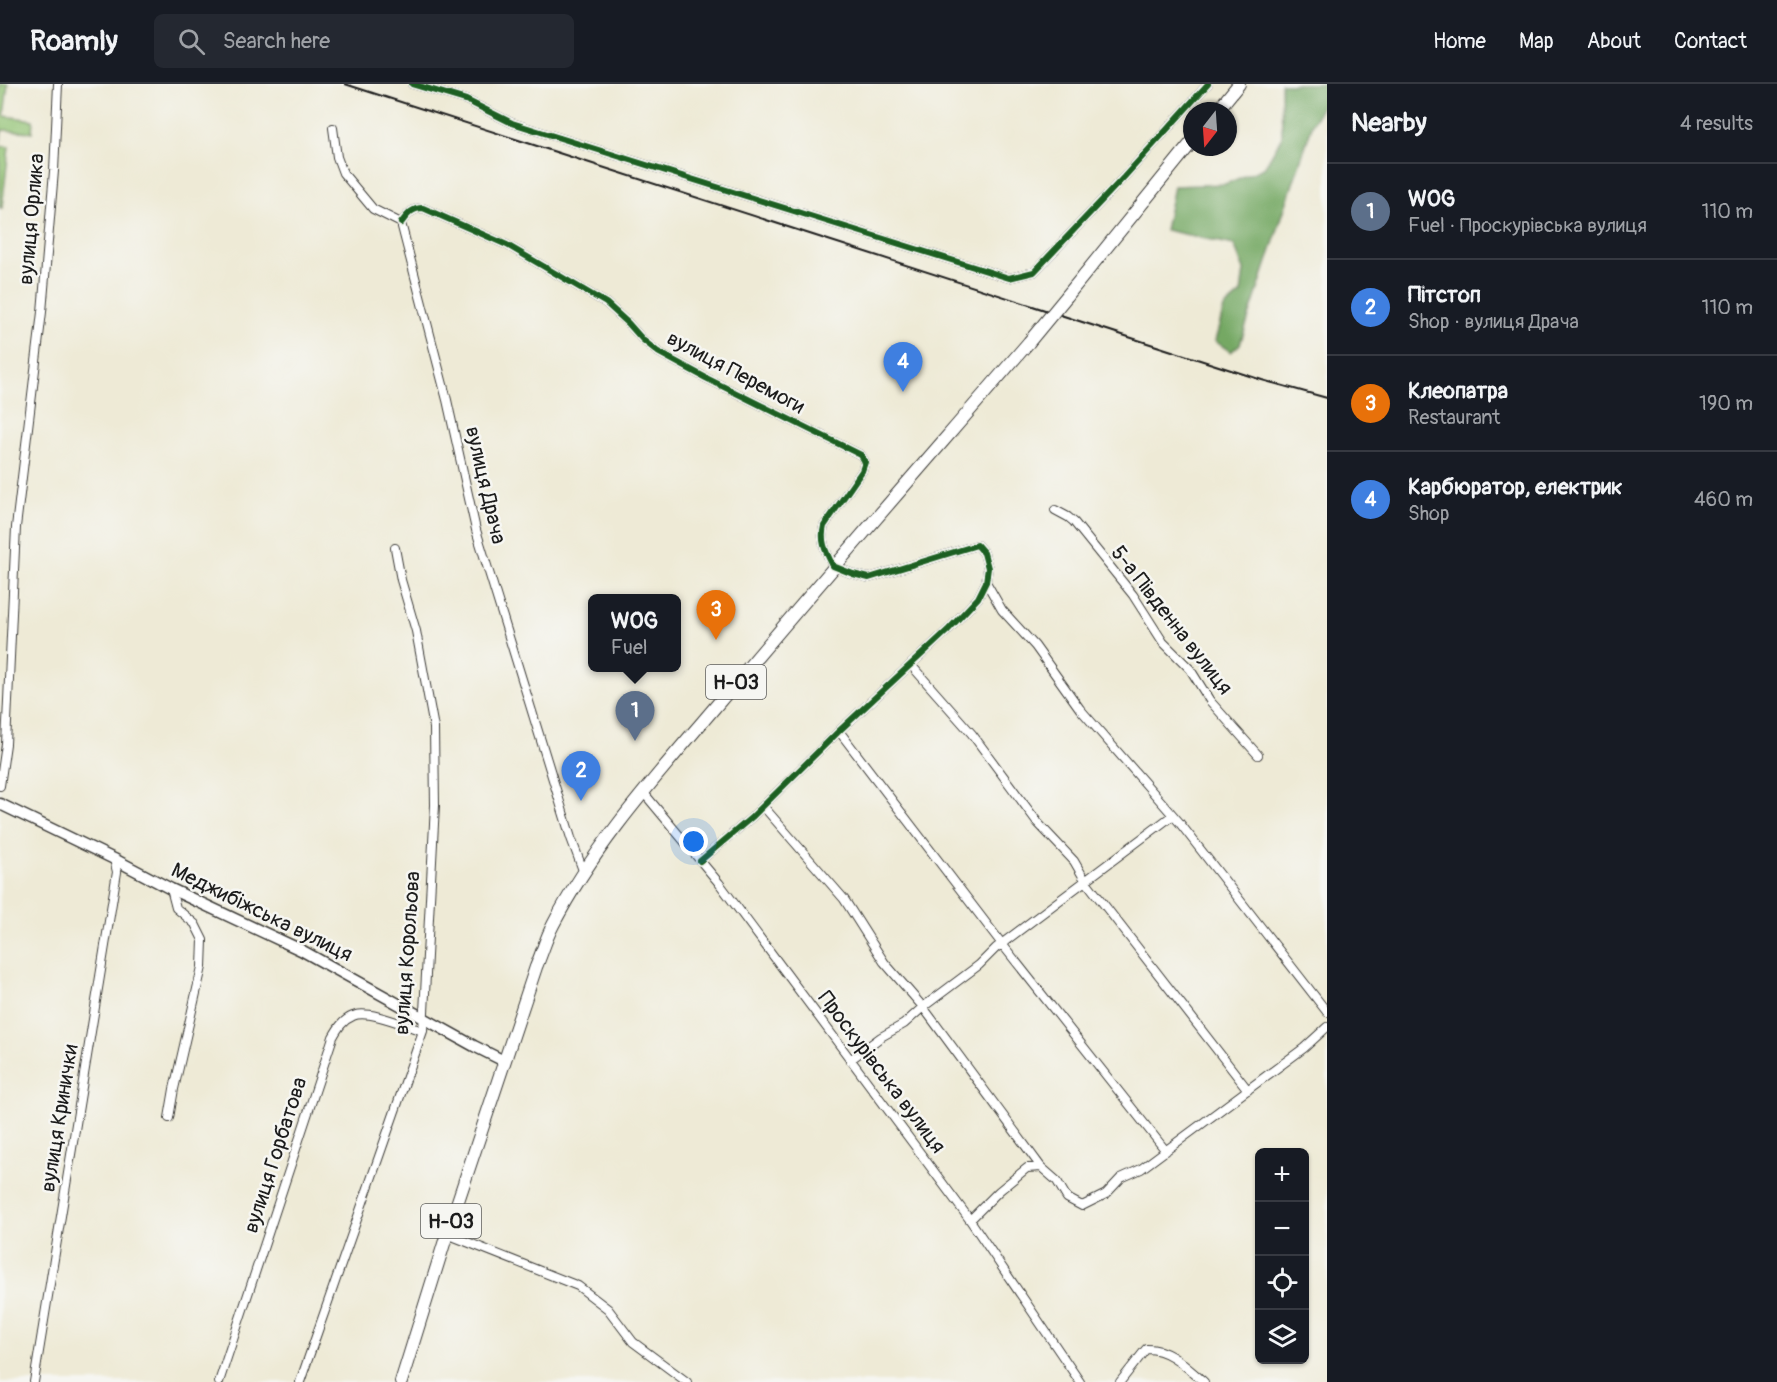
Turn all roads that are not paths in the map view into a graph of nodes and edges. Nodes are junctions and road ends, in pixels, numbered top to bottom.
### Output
1 (58, 84) edge
2 (412, 84) edge
3 (1208, 84) edge
4 (1239, 84) edge
5 (1224, 102) edge
6 (333, 128) dead end
7 (1183, 153) edge
8 (401, 223) junction
9 (1055, 510) dead end
10 (395, 548) dead end
11 (833, 566) junction
12 (986, 582) junction
13 (911, 665) junction
14 (839, 731) junction
15 (1258, 755) dead end
16 (0, 786) edge
17 (643, 792) junction
18 (0, 804) edge
19 (763, 807) junction
20 (1173, 815) junction
21 (114, 859) junction
22 (700, 861) junction
23 (584, 873) junction
24 (1085, 880) junction
25 (171, 889) junction
26 (1002, 944) junction
27 (923, 1007) junction
28 (1327, 1012) edge
29 (424, 1017) junction
30 (1327, 1027) edge
31 (423, 1031) junction
32 (850, 1060) junction
33 (504, 1061) junction
34 (1248, 1090) junction
35 (169, 1118) dead end
36 (1166, 1150) junction
37 (1041, 1167) junction
38 (970, 1220) junction
39 (447, 1234) junction
40 (34, 1382) edge
41 (219, 1382) edge
42 (300, 1382) edge
43 (401, 1382) edge
44 (687, 1382) edge
45 (1080, 1382) edge
46 (1120, 1382) edge
47 (1204, 1382) edge

1 - 16 street, вулиця Орлика
2 - 3 street
4 - 5 main road
6 - 8 street
7 - 11 main road, Н-03, bridge
8 - 11 street, вулиця Перемоги
8 - 23 street, вулиця Драча
9 - 15 street, 5-а Південна вулиця
10 - 29 street, вулиця Корольова
11 - 12 street
11 - 17 main road, Н-03
12 - 13 street
12 - 20 street
13 - 14 street
13 - 24 street
14 - 19 street
14 - 26 street
17 - 22 street, Проскурівська вулиця
17 - 23 main road, Н-03
18 - 21 main road, Меджибіжська вулиця
19 - 22 street
19 - 27 street
20 - 24 street
20 - 28 street
21 - 25 main road, Меджибіжська вулиця
21 - 40 street, вулиця Кринички
22 - 32 street, Проскурівська вулиця
23 - 33 main road, Н-03
24 - 26 street
24 - 34 street
25 - 29 main road, Меджибіжська вулиця
25 - 35 street
26 - 27 street
26 - 36 street
27 - 32 street
27 - 37 street
29 - 31 street, вулиця Корольова
29 - 33 main road, Меджибіжська вулиця
30 - 34 street
31 - 41 street, вулиця Горбатова
31 - 42 street, вулиця Корольова
32 - 38 street, Проскурівська вулиця
33 - 39 main road, Н-03
34 - 36 street
36 - 37 street
37 - 38 street
38 - 45 street, Проскурівська вулиця
39 - 43 main road, Н-03
39 - 44 street
46 - 47 street

